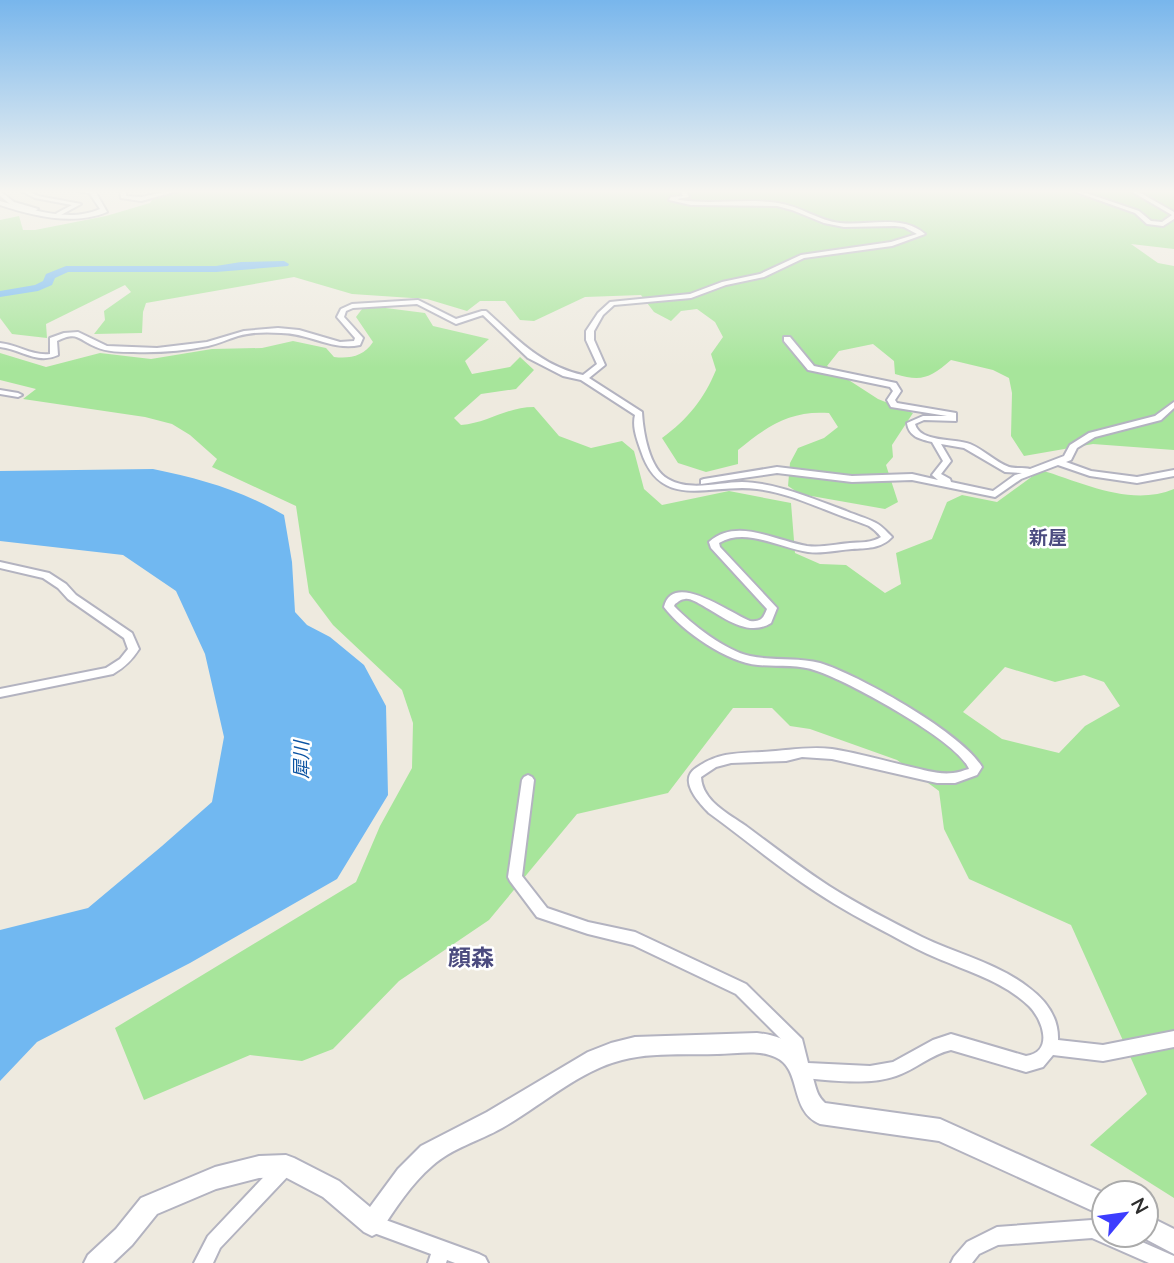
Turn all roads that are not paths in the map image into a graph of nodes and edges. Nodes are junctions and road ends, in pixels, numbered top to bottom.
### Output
1 (848, 250) edge
2 (787, 339) dead end
3 (0, 345) edge
4 (584, 378) junction
5 (0, 392) edge
6 (18, 394) dead end
7 (1174, 404) edge
8 (935, 440) junction
9 (1060, 463) junction
10 (1174, 473) edge
11 (963, 488) junction
12 (689, 489) junction
13 (0, 565) edge
14 (0, 693) edge
15 (528, 780) dead end
16 (1174, 1039) edge
17 (1050, 1047) junction
18 (802, 1070) junction
19 (286, 1166) junction
20 (1090, 1199) edge
21 (372, 1224) junction
22 (1090, 1229) edge
23 (1138, 1249) edge
24 (439, 1256) edge
25 (96, 1263) edge
26 (203, 1263) edge
27 (479, 1263) edge
28 (960, 1263) edge
29 (1170, 1263) edge

1 - 4 street
2 - 8 street
3 - 4 street
4 - 12 street
5 - 6 street
7 - 9 street
8 - 9 street
8 - 11 street
9 - 10 street
9 - 11 street
11 - 12 street
12 - 17 street
13 - 14 street
15 - 18 street
16 - 17 street
17 - 18 street
18 - 20 street
18 - 21 street
19 - 21 street
19 - 25 street
19 - 26 street
21 - 24 street
22 - 28 street
23 - 29 street
24 - 27 street

